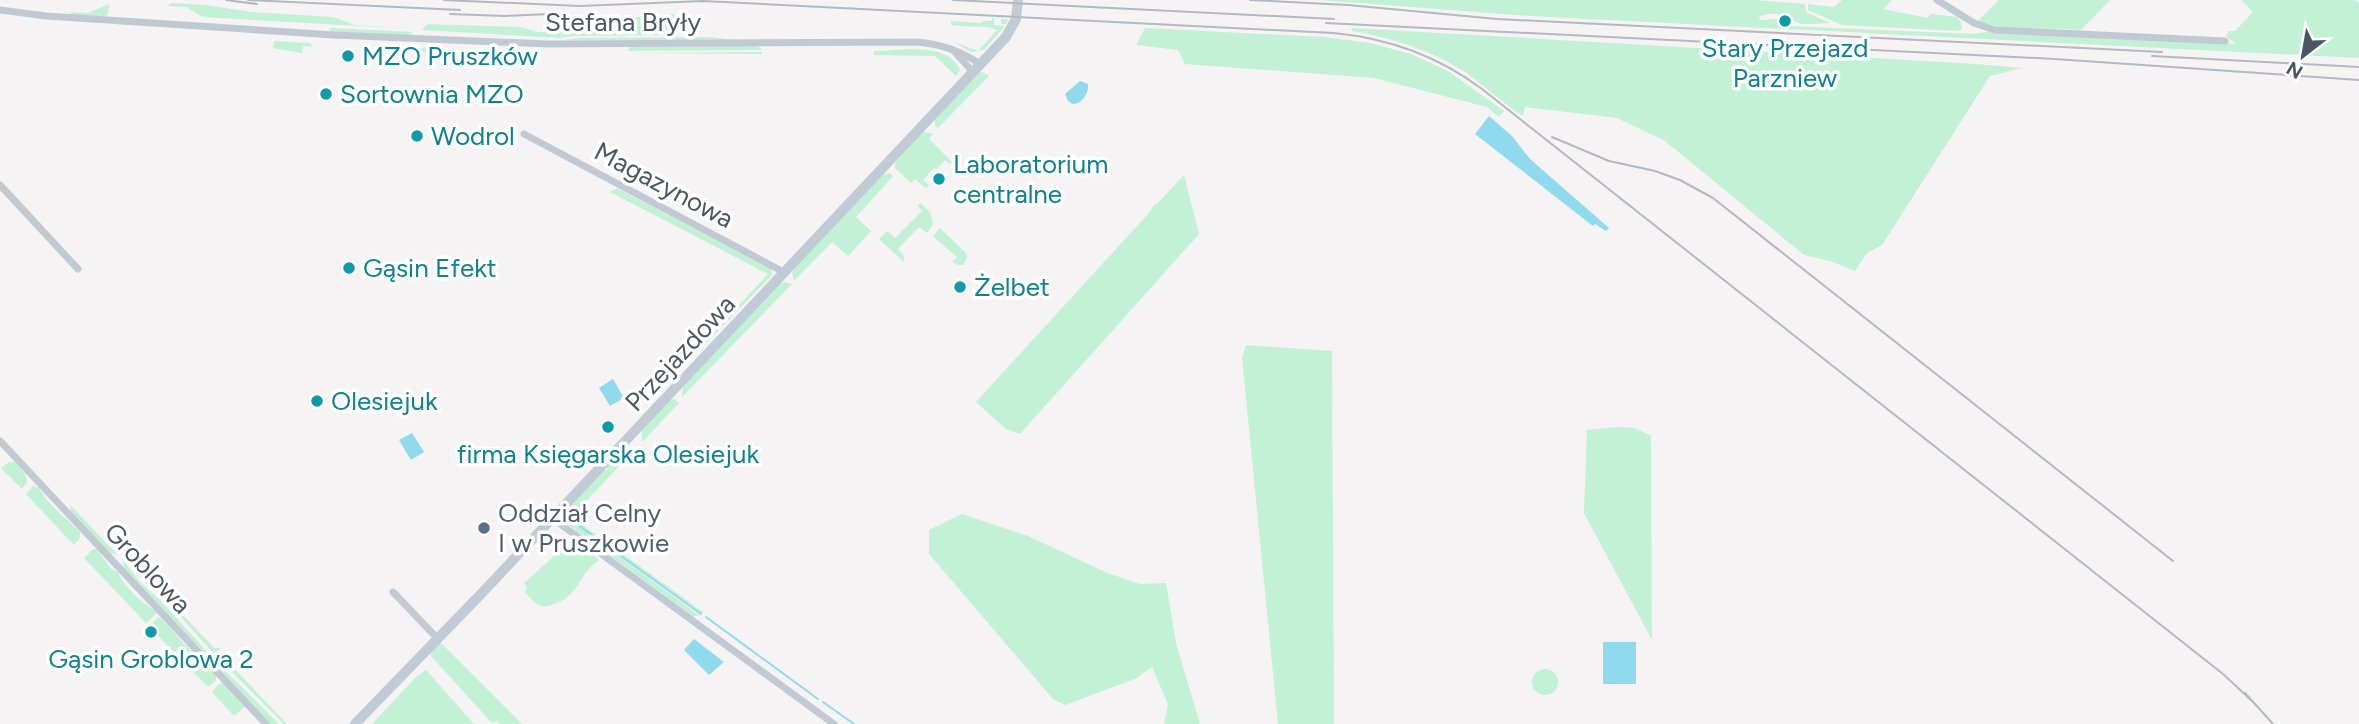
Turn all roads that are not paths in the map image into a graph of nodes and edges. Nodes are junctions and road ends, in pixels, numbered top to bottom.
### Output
1 (1018, 0) edge
2 (1937, 0) edge
3 (0, 10) edge
4 (2225, 41) dead end
5 (976, 68) junction
6 (524, 134) dead end
7 (0, 185) edge
8 (78, 269) dead end
9 (783, 274) junction
10 (0, 441) edge
11 (552, 518) junction
12 (393, 592) dead end
13 (438, 639) junction
14 (266, 724) edge
15 (355, 724) edge
16 (834, 724) edge

1 - 5 street, Przejazdowa
2 - 4 street
3 - 5 street, Stefana Bryły
5 - 9 street, Przejazdowa
6 - 9 street, Magazynowa
7 - 8 street
9 - 11 street, Przejazdowa
10 - 14 street, Groblowa
11 - 13 street, Przejazdowa
11 - 16 street
12 - 13 street
13 - 15 street, Przejazdowa

